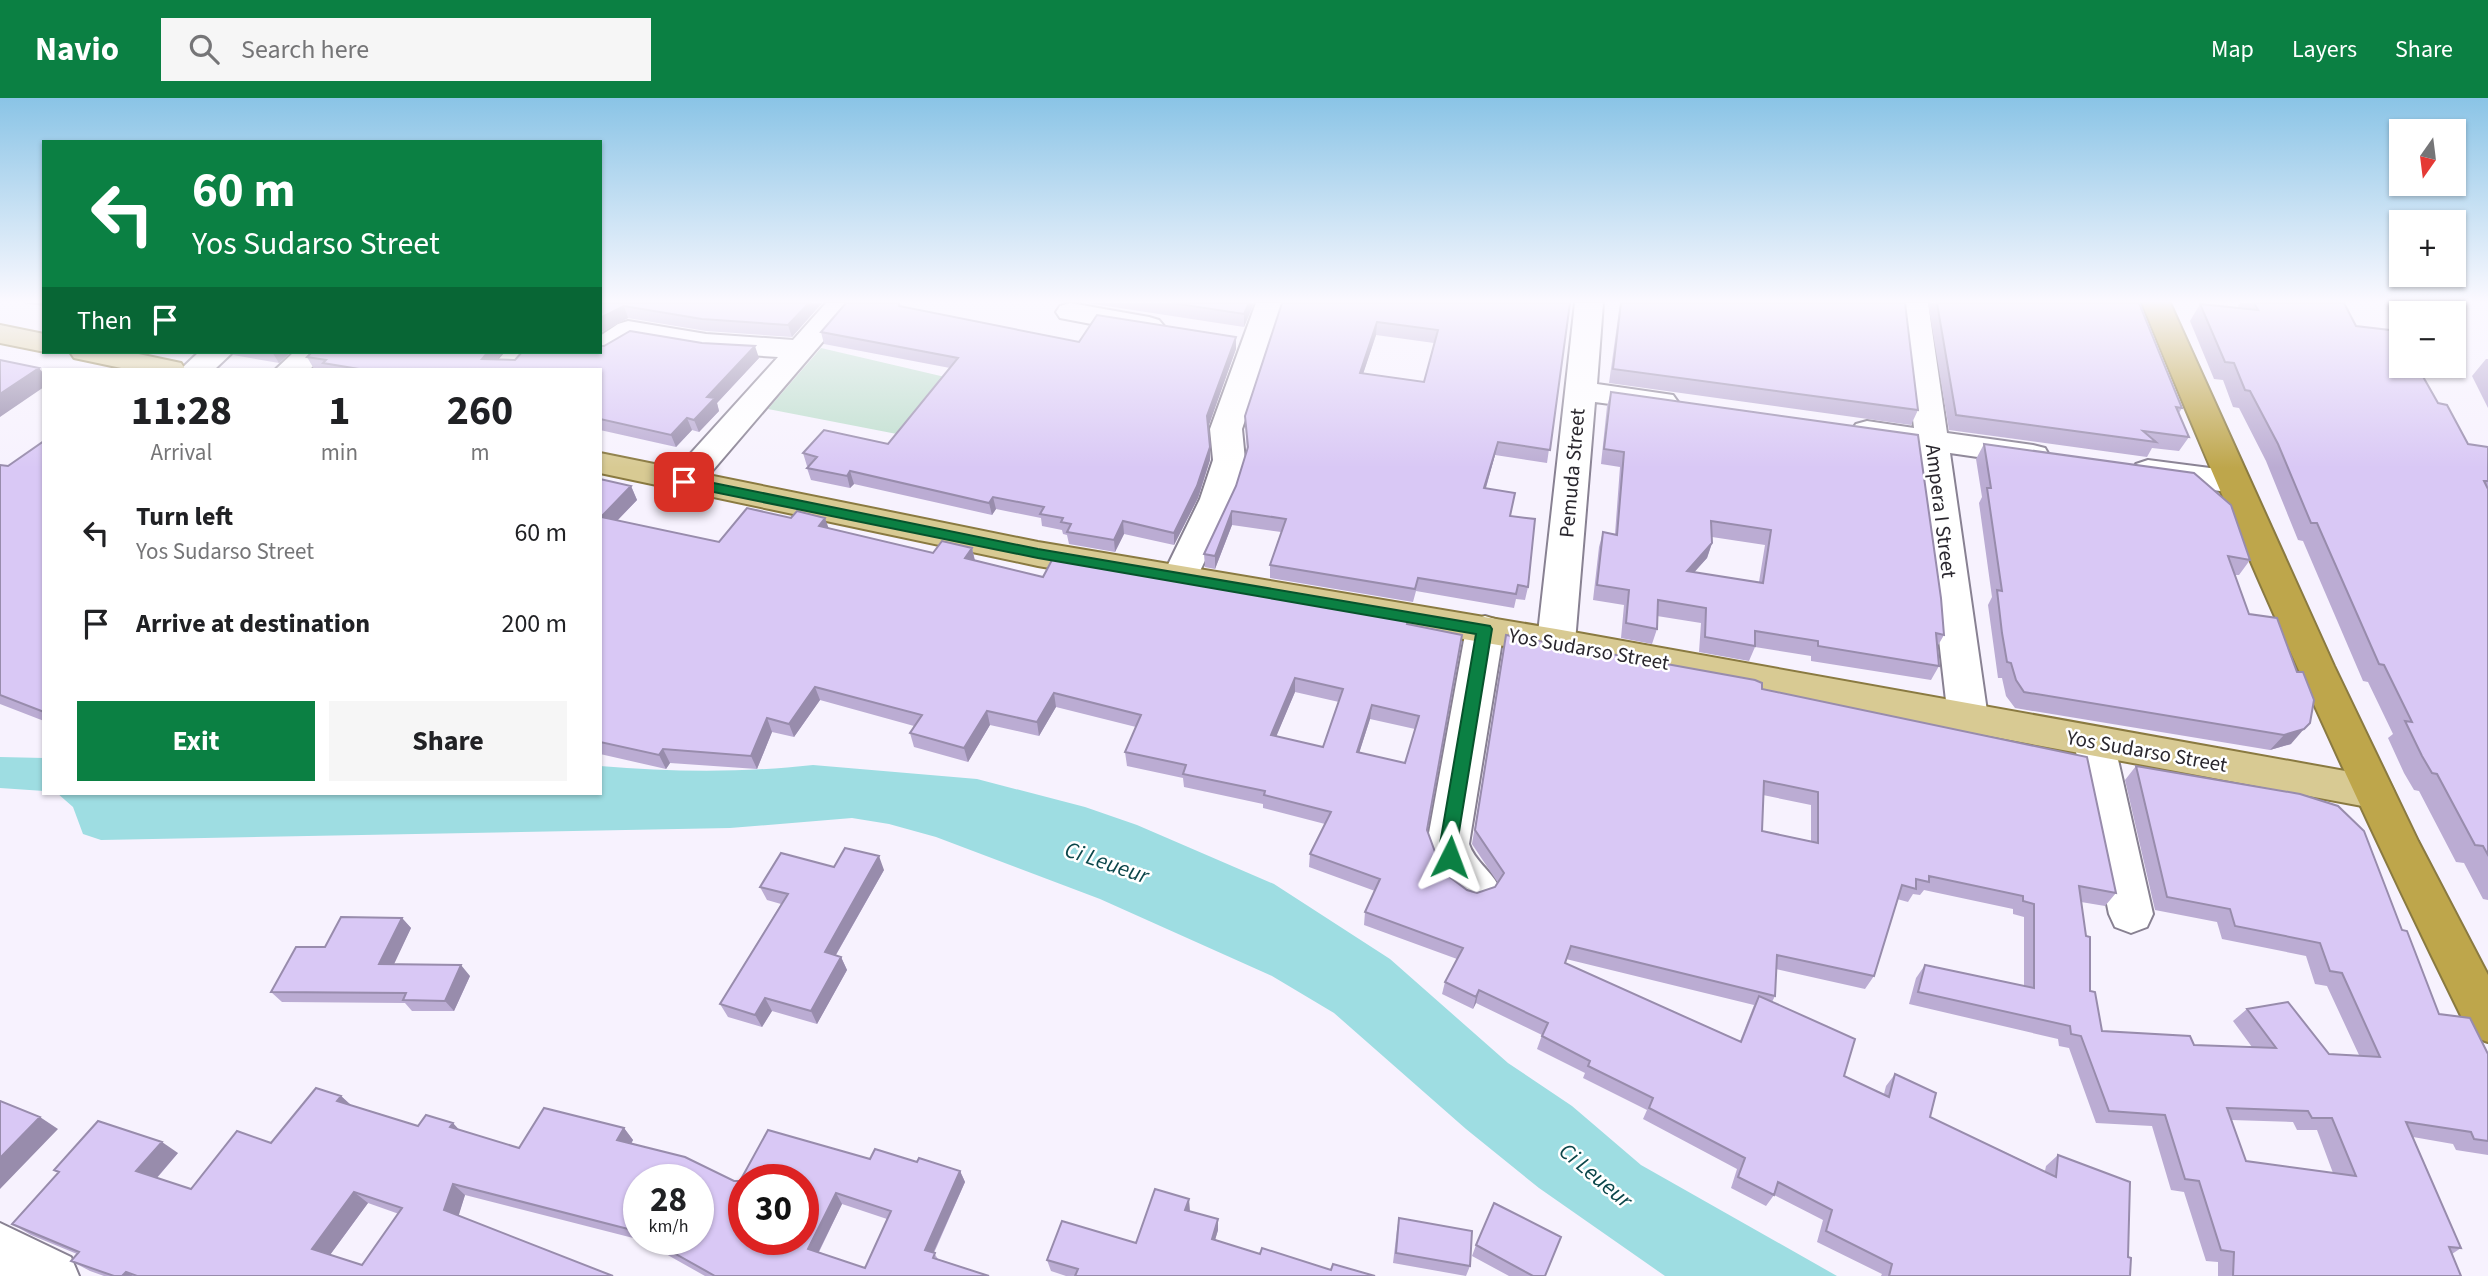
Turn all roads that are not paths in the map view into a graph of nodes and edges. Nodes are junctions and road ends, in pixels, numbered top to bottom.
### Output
1 (116, 358) edge
2 (793, 358) edge
3 (1242, 358) edge
4 (1583, 358) edge
5 (1921, 358) edge
6 (2180, 358) edge
7 (165, 368) edge
8 (1580, 391) junction
9 (1688, 406) edge
10 (1837, 427) edge
11 (1932, 440) junction
12 (2068, 460) edge
13 (602, 463) edge
14 (2123, 467) edge
15 (684, 482) junction
16 (2233, 482) junction
17 (1178, 579) junction
18 (1485, 629) junction
19 (1556, 642) junction
20 (1968, 718) junction
21 (2094, 742) junction
22 (2373, 792) junction
23 (1476, 885) dead end
24 (2131, 914) dead end
25 (2488, 1021) edge
26 (0, 1249) edge
27 (52, 1276) edge

1 - 7 main road
2 - 15 street
3 - 17 street
4 - 8 street, Pemuda Street
5 - 11 street, Ampera I Street
6 - 16 highway
8 - 9 street
8 - 19 street, Pemuda Street
10 - 11 street
11 - 12 street
11 - 20 street, Ampera I Street
13 - 15 main road, Yos Sudarso Street
14 - 16 street
15 - 17 main road, Yos Sudarso Street
16 - 22 highway
17 - 18 main road, Yos Sudarso Street
18 - 19 main road, Yos Sudarso Street
18 - 23 street
19 - 20 main road, Yos Sudarso Street
20 - 21 main road, Yos Sudarso Street
21 - 22 main road, Yos Sudarso Street
21 - 24 street
22 - 25 highway
26 - 27 street

